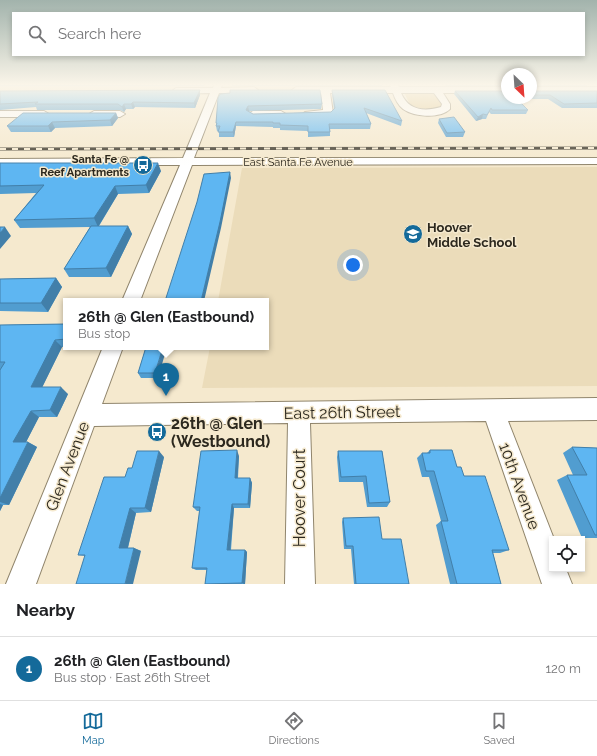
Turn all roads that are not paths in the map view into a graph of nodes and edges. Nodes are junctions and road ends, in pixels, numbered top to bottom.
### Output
1 (207, 112) edge
2 (328, 112) edge
3 (47, 113) edge
4 (0, 114) edge
5 (82, 114) edge
6 (120, 114) edge
7 (253, 114) edge
8 (597, 161) edge
9 (0, 162) edge
10 (187, 163) junction
11 (132, 298) edge
12 (112, 350) edge
13 (493, 410) junction
14 (597, 410) edge
15 (299, 412) junction
16 (87, 415) junction
17 (21, 584) edge
18 (300, 584) edge
19 (557, 584) edge

1 - 10 street
2 - 7 street
3 - 4 street
5 - 6 street
8 - 10 street, East Santa Fe Avenue
9 - 10 street, East Santa Fe Avenue
10 - 11 street
12 - 16 street, Glen Avenue
13 - 14 street, East 26th Street
13 - 15 street, East 26th Street
13 - 19 street, 10th Avenue
15 - 16 street, East 26th Street
15 - 18 street, Hoover Court
16 - 17 street, Glen Avenue

